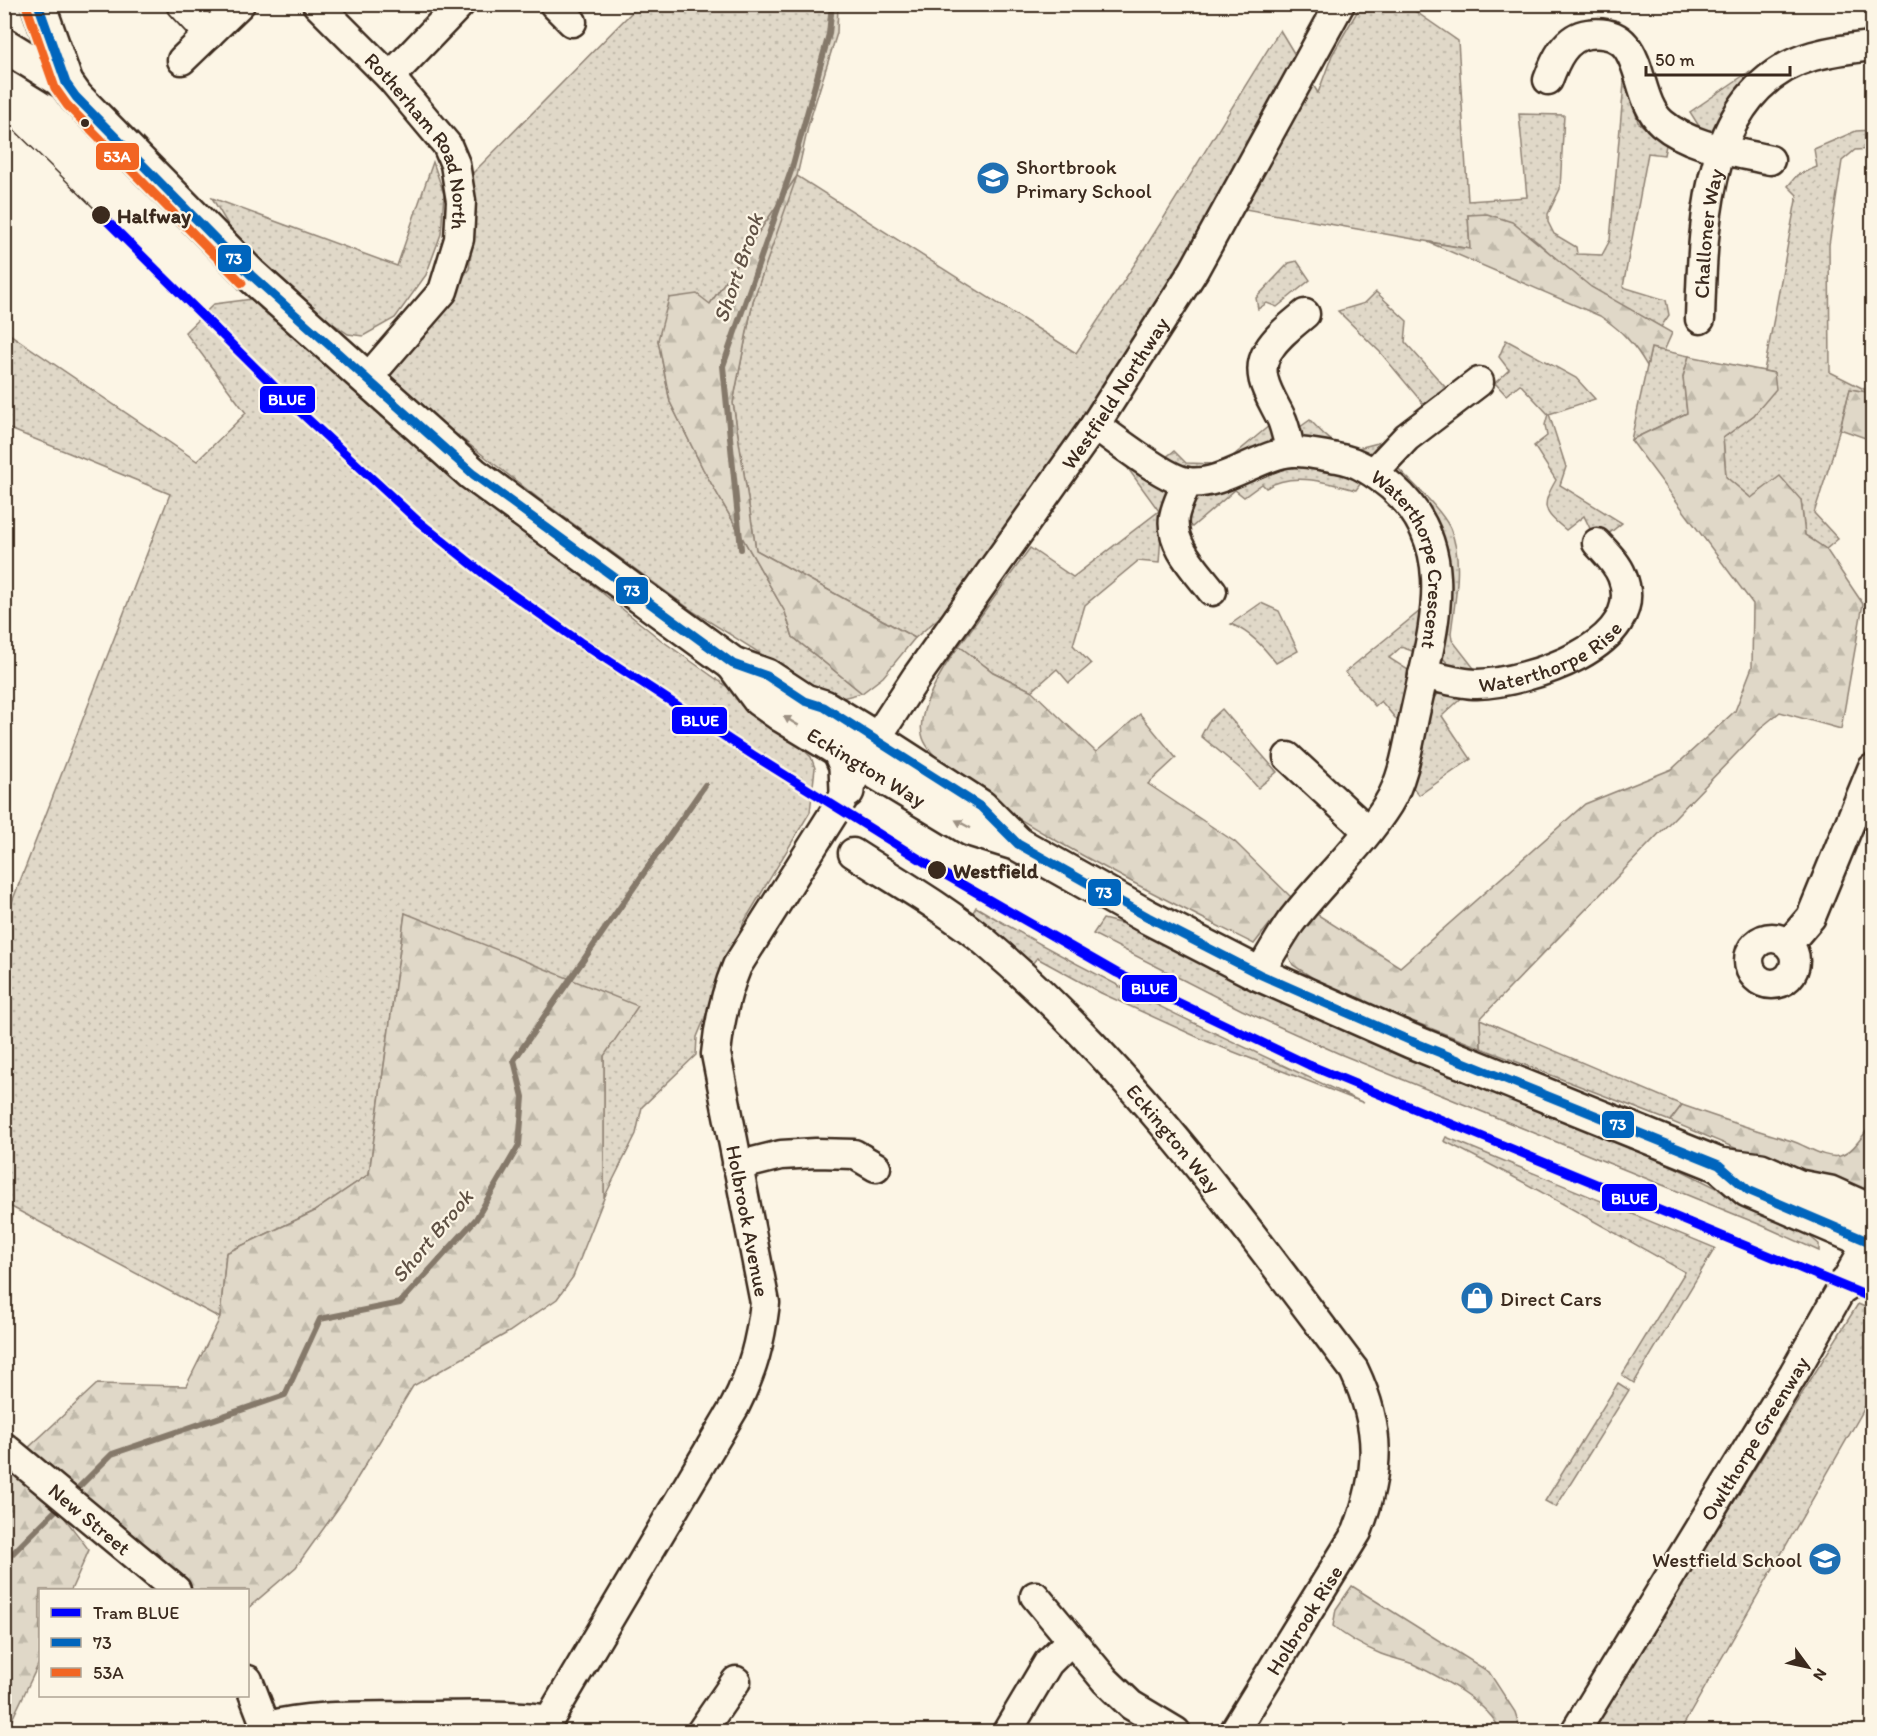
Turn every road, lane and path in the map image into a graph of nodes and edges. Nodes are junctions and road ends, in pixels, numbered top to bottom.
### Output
1 (33, 4) edge
2 (38, 4) edge
3 (181, 4) edge
4 (240, 4) edge
5 (317, 4) edge
6 (460, 4) edge
7 (1340, 4) edge
8 (209, 34) junction
9 (4, 40) edge
10 (4, 45) edge
11 (1872, 46) edge
12 (182, 60) dead end
13 (390, 77) junction
14 (1548, 80) dead end
15 (66, 83) junction
16 (1720, 148) junction
17 (1770, 160) dead end
18 (1305, 314) dead end
19 (1700, 319) dead end
20 (367, 379) junction
21 (1479, 382) dead end
22 (1095, 424) junction
23 (1291, 452) junction
24 (1374, 472) junction
25 (1187, 482) junction
26 (1597, 543) dead end
27 (1212, 591) dead end
28 (733, 664) junction
29 (1423, 674) junction
30 (1288, 757) dead end
31 (1872, 769) edge
32 (853, 771) junction
33 (911, 795) junction
34 (1368, 831) junction
35 (1018, 844) junction
36 (853, 853) dead end
37 (1788, 944) dead end
38 (1259, 974) junction
39 (1719, 1165) junction
40 (737, 1166) junction
41 (876, 1167) dead end
42 (1864, 1248) edge
43 (4, 1448) edge
44 (1367, 1504) joint
45 (175, 1589) edge
46 (1035, 1596) dead end
47 (1070, 1641) junction
48 (736, 1681) dead end
49 (249, 1682) edge
50 (546, 1726) edge
51 (268, 1729) edge
52 (701, 1731) edge
53 (1007, 1731) edge
54 (1176, 1731) edge
55 (1234, 1731) edge
56 (1575, 1731) edge

1 - 9 main road
2 - 15 main road, Eckington Way
3 - 8 street
4 - 8 street
5 - 13 street, Rotherham Road North
6 - 13 street
7 - 22 street, Westfield Northway
8 - 12 street
10 - 15 main road, Eckington Way
11 - 16 street, Challoner Way
13 - 20 street, Rotherham Road North
14 - 16 street
15 - 20 main road, Eckington Way
16 - 17 street, Challoner Way
16 - 19 street, Challoner Way
18 - 23 street
20 - 28 main road, Eckington Way
21 - 24 street
22 - 25 street
22 - 32 street, Westfield Northway
23 - 24 street, Waterthorpe Crescent
23 - 25 street, Waterthorpe Crescent
24 - 29 street, Waterthorpe Crescent
25 - 27 street
26 - 29 street, Waterthorpe Rise
32 -> 28 main road, Eckington Way
28 - 32 main road, Eckington Way
29 - 34 street, Waterthorpe Crescent
30 - 34 street
31 - 37 street
32 - 33 main road, Eckington Way
32 - 33 main road
32 - 35 main road, Eckington Way
32 - 40 street, Holbrook Avenue
35 -> 33 main road, Eckington Way
34 - 38 street, Waterthorpe Crescent
35 - 38 main road, Eckington Way
36 - 44 street, Eckington Way
38 - 39 main road, Eckington Way
39 - 42 main road, Eckington Way
39 - 42 main road, Eckington Way
40 - 41 street
40 - 50 street, Holbrook Avenue
42 - 56 street, Owlthorpe Greenway
43 - 45 street, New Street
44 - 55 street, Holbrook Rise
46 - 47 street
47 - 53 street
47 - 54 street
48 - 52 street
49 - 51 street
50 - 51 street

